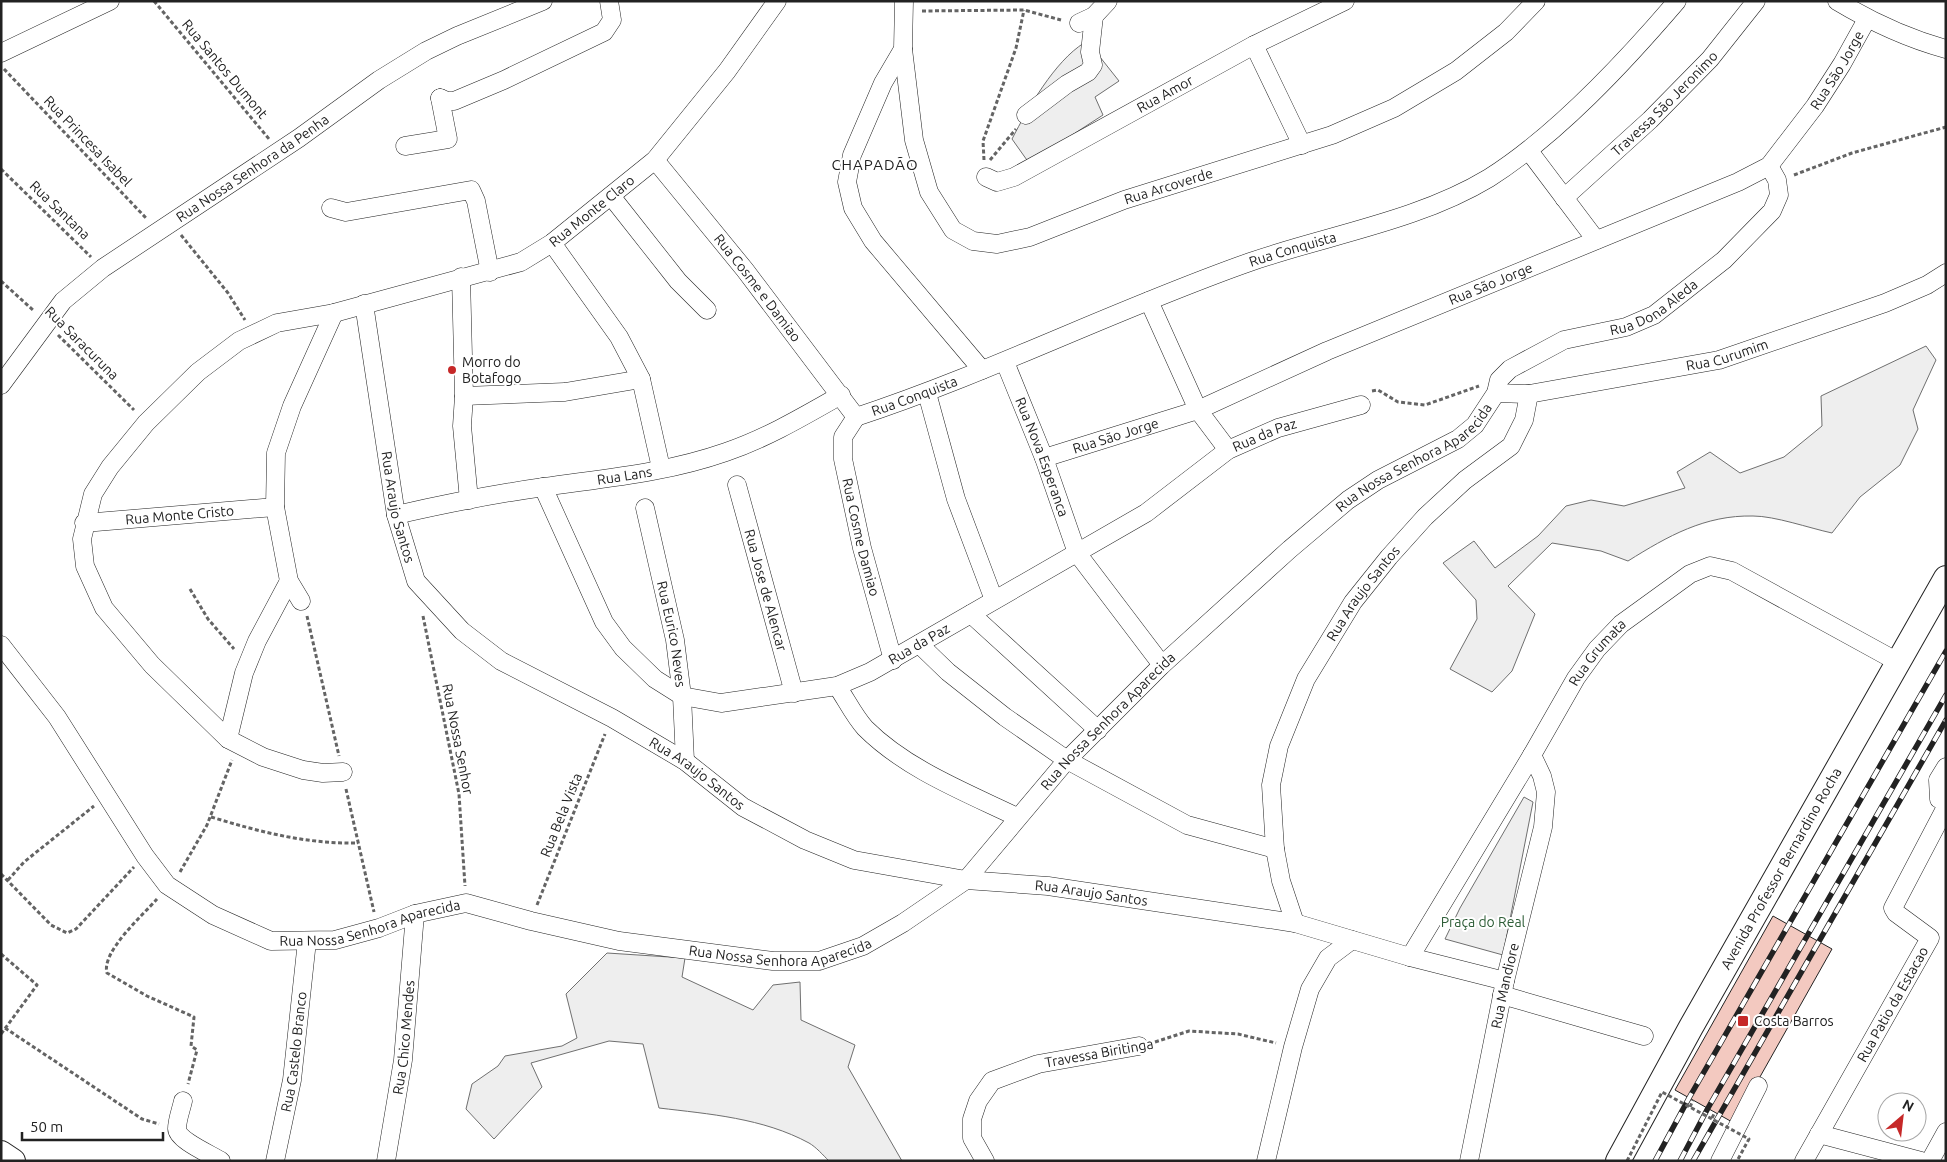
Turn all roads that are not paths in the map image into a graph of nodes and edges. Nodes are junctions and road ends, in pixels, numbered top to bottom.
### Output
1 (110, 1) edge
2 (543, 1) edge
3 (609, 1) edge
4 (777, 1) edge
5 (1108, 1) edge
6 (1345, 1) edge
7 (1536, 1) edge
8 (1677, 1) edge
9 (1756, 1) edge
10 (1836, 1) edge
11 (904, 6) edge
12 (1866, 19) junction
13 (1254, 46) junction
14 (1946, 49) edge
15 (903, 50) junction
16 (1, 53) edge
17 (1026, 115) road end
18 (1302, 145) junction
19 (405, 146) dead end
20 (1529, 151) junction
21 (654, 160) junction
22 (1773, 173) junction
23 (986, 177) dead end
24 (611, 196) junction
25 (1564, 198) junction
26 (331, 208) dead end
27 (1596, 240) junction
28 (552, 243) junction
29 (490, 272) junction
30 (1946, 273) edge
31 (461, 277) junction
32 (1149, 301) junction
33 (364, 304) junction
34 (706, 310) dead end
35 (334, 313) junction
36 (1005, 362) junction
37 (982, 370) junction
38 (641, 379) junction
39 (1, 385) edge
40 (1497, 389) junction
41 (927, 393) junction
42 (841, 394) junction
43 (1528, 394) junction
44 (464, 396) junction
45 (1361, 405) road end
46 (1198, 410) junction
47 (856, 418) junction
48 (1228, 450) junction
49 (1044, 458) junction
50 (661, 468) junction
51 (737, 485) dead end
52 (543, 487) junction
53 (469, 500) junction
54 (275, 507) junction
55 (645, 508) dead end
56 (396, 515) junction
57 (84, 523) junction
58 (1077, 553) junction
59 (1946, 578) edge
60 (289, 581) junction
61 (994, 600) junction
62 (301, 601) dead end
63 (971, 614) junction
64 (919, 644) junction
65 (1, 645) edge
66 (893, 660) junction
67 (1898, 662) junction
68 (1162, 665) junction
69 (837, 686) junction
70 (794, 693) junction
71 (682, 696) junction
72 (1098, 730) junction
73 (233, 741) junction
74 (1532, 755) junction
75 (1067, 760) junction
76 (685, 761) junction
77 (1946, 767) edge
78 (343, 772) dead end
79 (1946, 802) edge
80 (1946, 807) edge
81 (1017, 817) junction
82 (1275, 849) junction
83 (966, 880) junction
84 (415, 914) junction
85 (1295, 923) junction
86 (1352, 940) junction
87 (307, 941) junction
88 (1410, 957) junction
89 (1504, 988) junction
90 (1644, 1036) dead end
91 (1139, 1046) road end
92 (1758, 1086) dead end
93 (183, 1102) road end
94 (1946, 1132) edge
95 (1818, 1134) junction
96 (1, 1153) edge
97 (13, 1161) edge
98 (221, 1161) edge
99 (275, 1161) edge
100 (386, 1161) edge
101 (985, 1161) edge
102 (1266, 1161) edge
103 (1469, 1161) edge
104 (1618, 1161) edge
105 (1720, 1161) edge
106 (1804, 1161) edge
107 (1920, 1161) edge
108 (1930, 1161) edge

1 - 16 street
2 - 39 street, Rua Nossa Senhora da Penha
3 - 19 street
4 - 21 street, Rua Monte Claro
5 - 17 street
6 - 13 street, Rua Amor
7 - 18 street, Rua Arcoverde
8 - 20 street, Rua Conquista
9 - 25 street, Travessa Sāo Jeronimo
10 - 12 street
11 - 15 street, Rua Arcoverde
12 - 14 street
12 - 22 street, Rua São Jorge
13 - 18 street
13 - 23 street, Rua Amor
15 - 18 street, Rua Arcoverde
15 - 37 street
20 - 25 street
20 - 32 street, Rua Conquista
21 - 24 street, Rua Monte Claro
21 - 42 street, Rua Cosme e Damiao
22 - 27 street, Rua São Jorge
22 - 40 street, Rua Dona Aleda
24 - 28 street, Rua Monte Claro
24 - 34 street
25 - 27 street
26 - 29 street
27 - 46 street, Rua São Jorge
28 - 29 street, Rua Monte Claro
28 - 38 street
29 - 31 street, Rua Monte Claro
30 - 43 street, Rua Curumim
31 - 33 street, Rua Monte Claro
31 - 44 street
32 - 36 street, Rua Conquista
32 - 46 street
33 - 35 street, Rua Monte Claro
33 - 56 street, Rua Araujo Santos
35 - 54 street
35 - 57 street, Rua Monte Claro
36 - 37 street, Rua Conquista
36 - 49 street, Rua Nova Esperanca
37 - 41 street, Rua Conquista
38 - 44 street
38 - 50 street
40 - 43 street, Rua Curumim
40 - 68 street, Rua Nossa Senhora Aparecida
41 - 47 street, Rua Conquista
41 - 61 street
42 - 47 street, Rua Cosme e Damiao
42 - 50 street, Rua Lans
43 - 82 street, Rua Araujo Santos
44 - 53 street
45 - 48 street, Rua da Paz
46 - 48 street
46 - 49 street, Rua São Jorge
47 - 66 street, Rua Cosme Damiao
48 - 58 street, Rua da Paz
49 - 58 street, Rua Nova Esperanca
50 - 52 street, Rua Lans
51 - 70 street, Rua Jose de Alencar
52 - 53 street, Rua Lans
52 - 71 street, Rua da Paz
53 - 56 street, Rua Lans
54 - 57 street, Rua Monte Cristo
54 - 60 street
55 - 71 street, Rua Eurico Neves
56 - 76 street, Rua Araujo Santos
57 - 73 street, Rua Monte Claro
58 - 61 street, Rua da Paz
58 - 68 street, Rua Nova Esperanca
59 - 67 main road, Avenida Professor Bernardino Rocha
60 - 62 street
60 - 73 street
61 - 63 street, Rua da Paz
63 - 64 street, Rua da Paz
63 - 72 street
64 - 66 street, Rua da Paz
64 - 75 street
65 - 87 street, Rua Nossa Senhora Aparecida
66 - 69 street, Rua da Paz
67 - 74 street, Rua Grumata
67 - 104 main road, Avenida Professor Bernardino Rocha
68 - 72 street, Rua Nossa Senhora Aparecida
69 - 70 street, Rua da Paz
69 - 81 street
70 - 71 street, Rua da Paz
71 - 76 street, Rua Eurico Neves
72 - 75 street, Rua Nossa Senhora Aparecida
73 - 78 street, Rua Monte Claro
74 - 88 street, Rua Grumata
74 - 89 street, Rua Mandiore
75 - 81 street, Rua Nossa Senhora Aparecida
75 - 82 street
76 - 83 street, Rua Araujo Santos
77 - 79 street
80 - 95 street, Rua Patio da Estacao
81 - 83 street, Rua Nossa Senhora Aparecida
82 - 85 street, Rua Araujo Santos
83 - 84 street, Rua Nossa Senhora Aparecida
83 - 85 street, Rua Araujo Santos
84 - 87 street, Rua Nossa Senhora Aparecida
84 - 100 street, Rua Chico Mendes
85 - 86 street, Rua Araujo Santos
86 - 88 street, Rua Araujo Santos
86 - 102 street
87 - 99 street, Rua Castelo Branco
88 - 89 street, Rua Araujo Santos
89 - 90 street, Rua Araujo Santos
89 - 103 street, Rua Mandiore
91 - 101 street, Travessa Biritinga
92 - 105 street
93 - 98 street
94 - 108 street
95 - 106 street, Rua Patio da Estacao
95 - 107 street
96 - 97 main road

